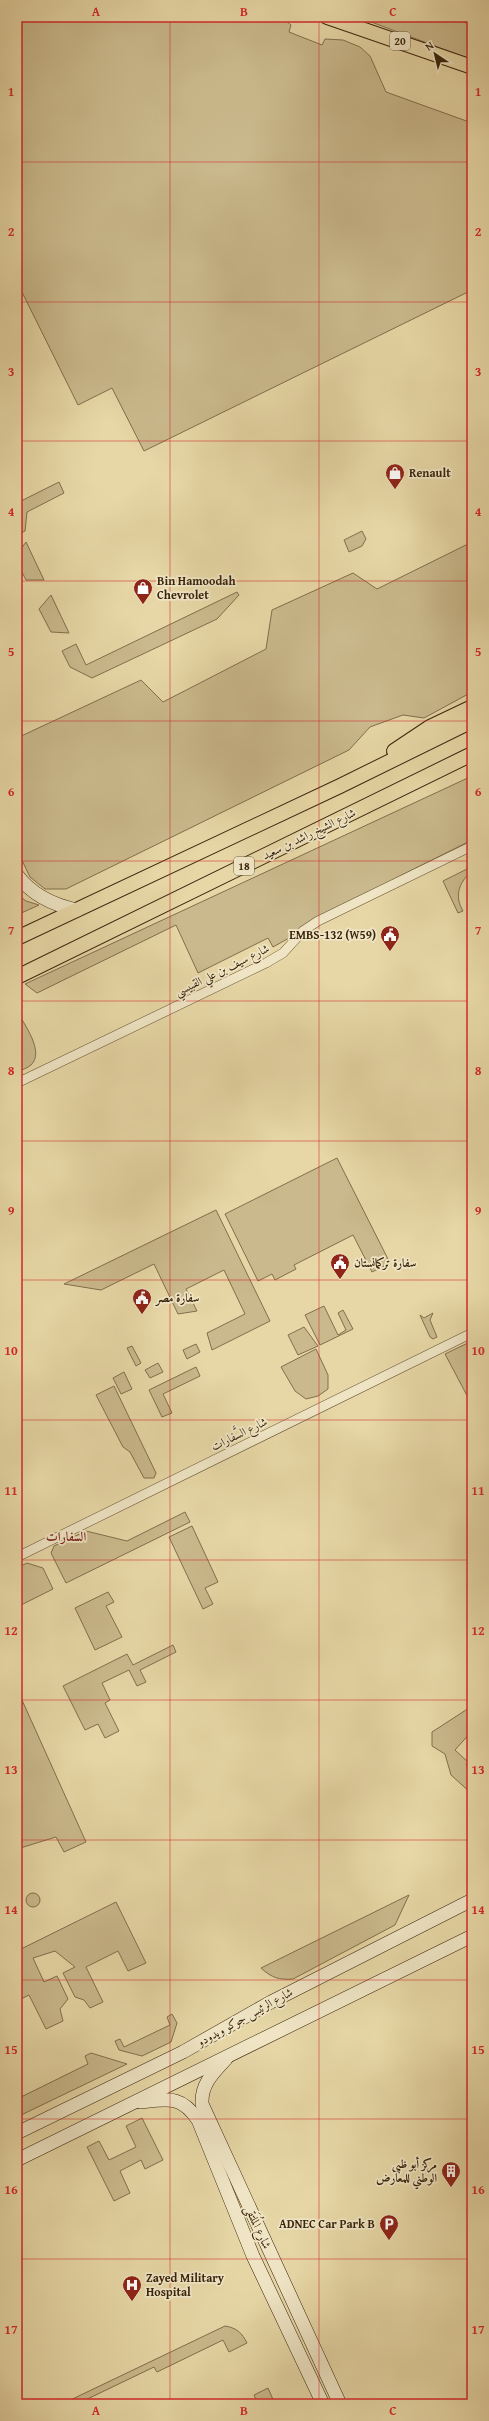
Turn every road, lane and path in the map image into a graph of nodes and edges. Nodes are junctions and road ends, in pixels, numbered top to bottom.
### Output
1 (327, 17) edge
2 (472, 67) edge
3 (472, 707) edge
4 (472, 721) edge
5 (472, 754) edge
6 (340, 786) junction
7 (472, 846) edge
8 (17, 875) edge
9 (77, 910) junction
10 (17, 938) edge
11 (17, 977) edge
12 (17, 1083) edge
13 (472, 1333) edge
14 (17, 1557) edge
15 (472, 1900) edge
16 (472, 1936) edge
17 (231, 2054) junction
18 (132, 2103) junction
19 (17, 2134) edge
20 (17, 2160) edge
21 (323, 2404) edge
22 (340, 2404) edge

1 - 2 main road, 20
3 - 6 main road
4 - 6 main road
5 - 11 main road, شارع الشيخ راشد بن سعيد / 18
6 - 9 main road
7 - 12 street, شارع سيف بن علي القبيسي
8 - 9 street
9 - 10 main road
13 - 14 street, شارع السَّفارات
15 - 19 street, شارع الرئيس جوكو ويدودو
16 - 17 street, شارع الرئيس جوكو ويدودو
17 - 18 street, شارع الرئيس جوكو ويدودو
17 - 22 street, شارع المُلتَقى
18 - 20 street, شارع الرئيس جوكو ويدودو
18 - 21 street, شارع المُلتَقى

